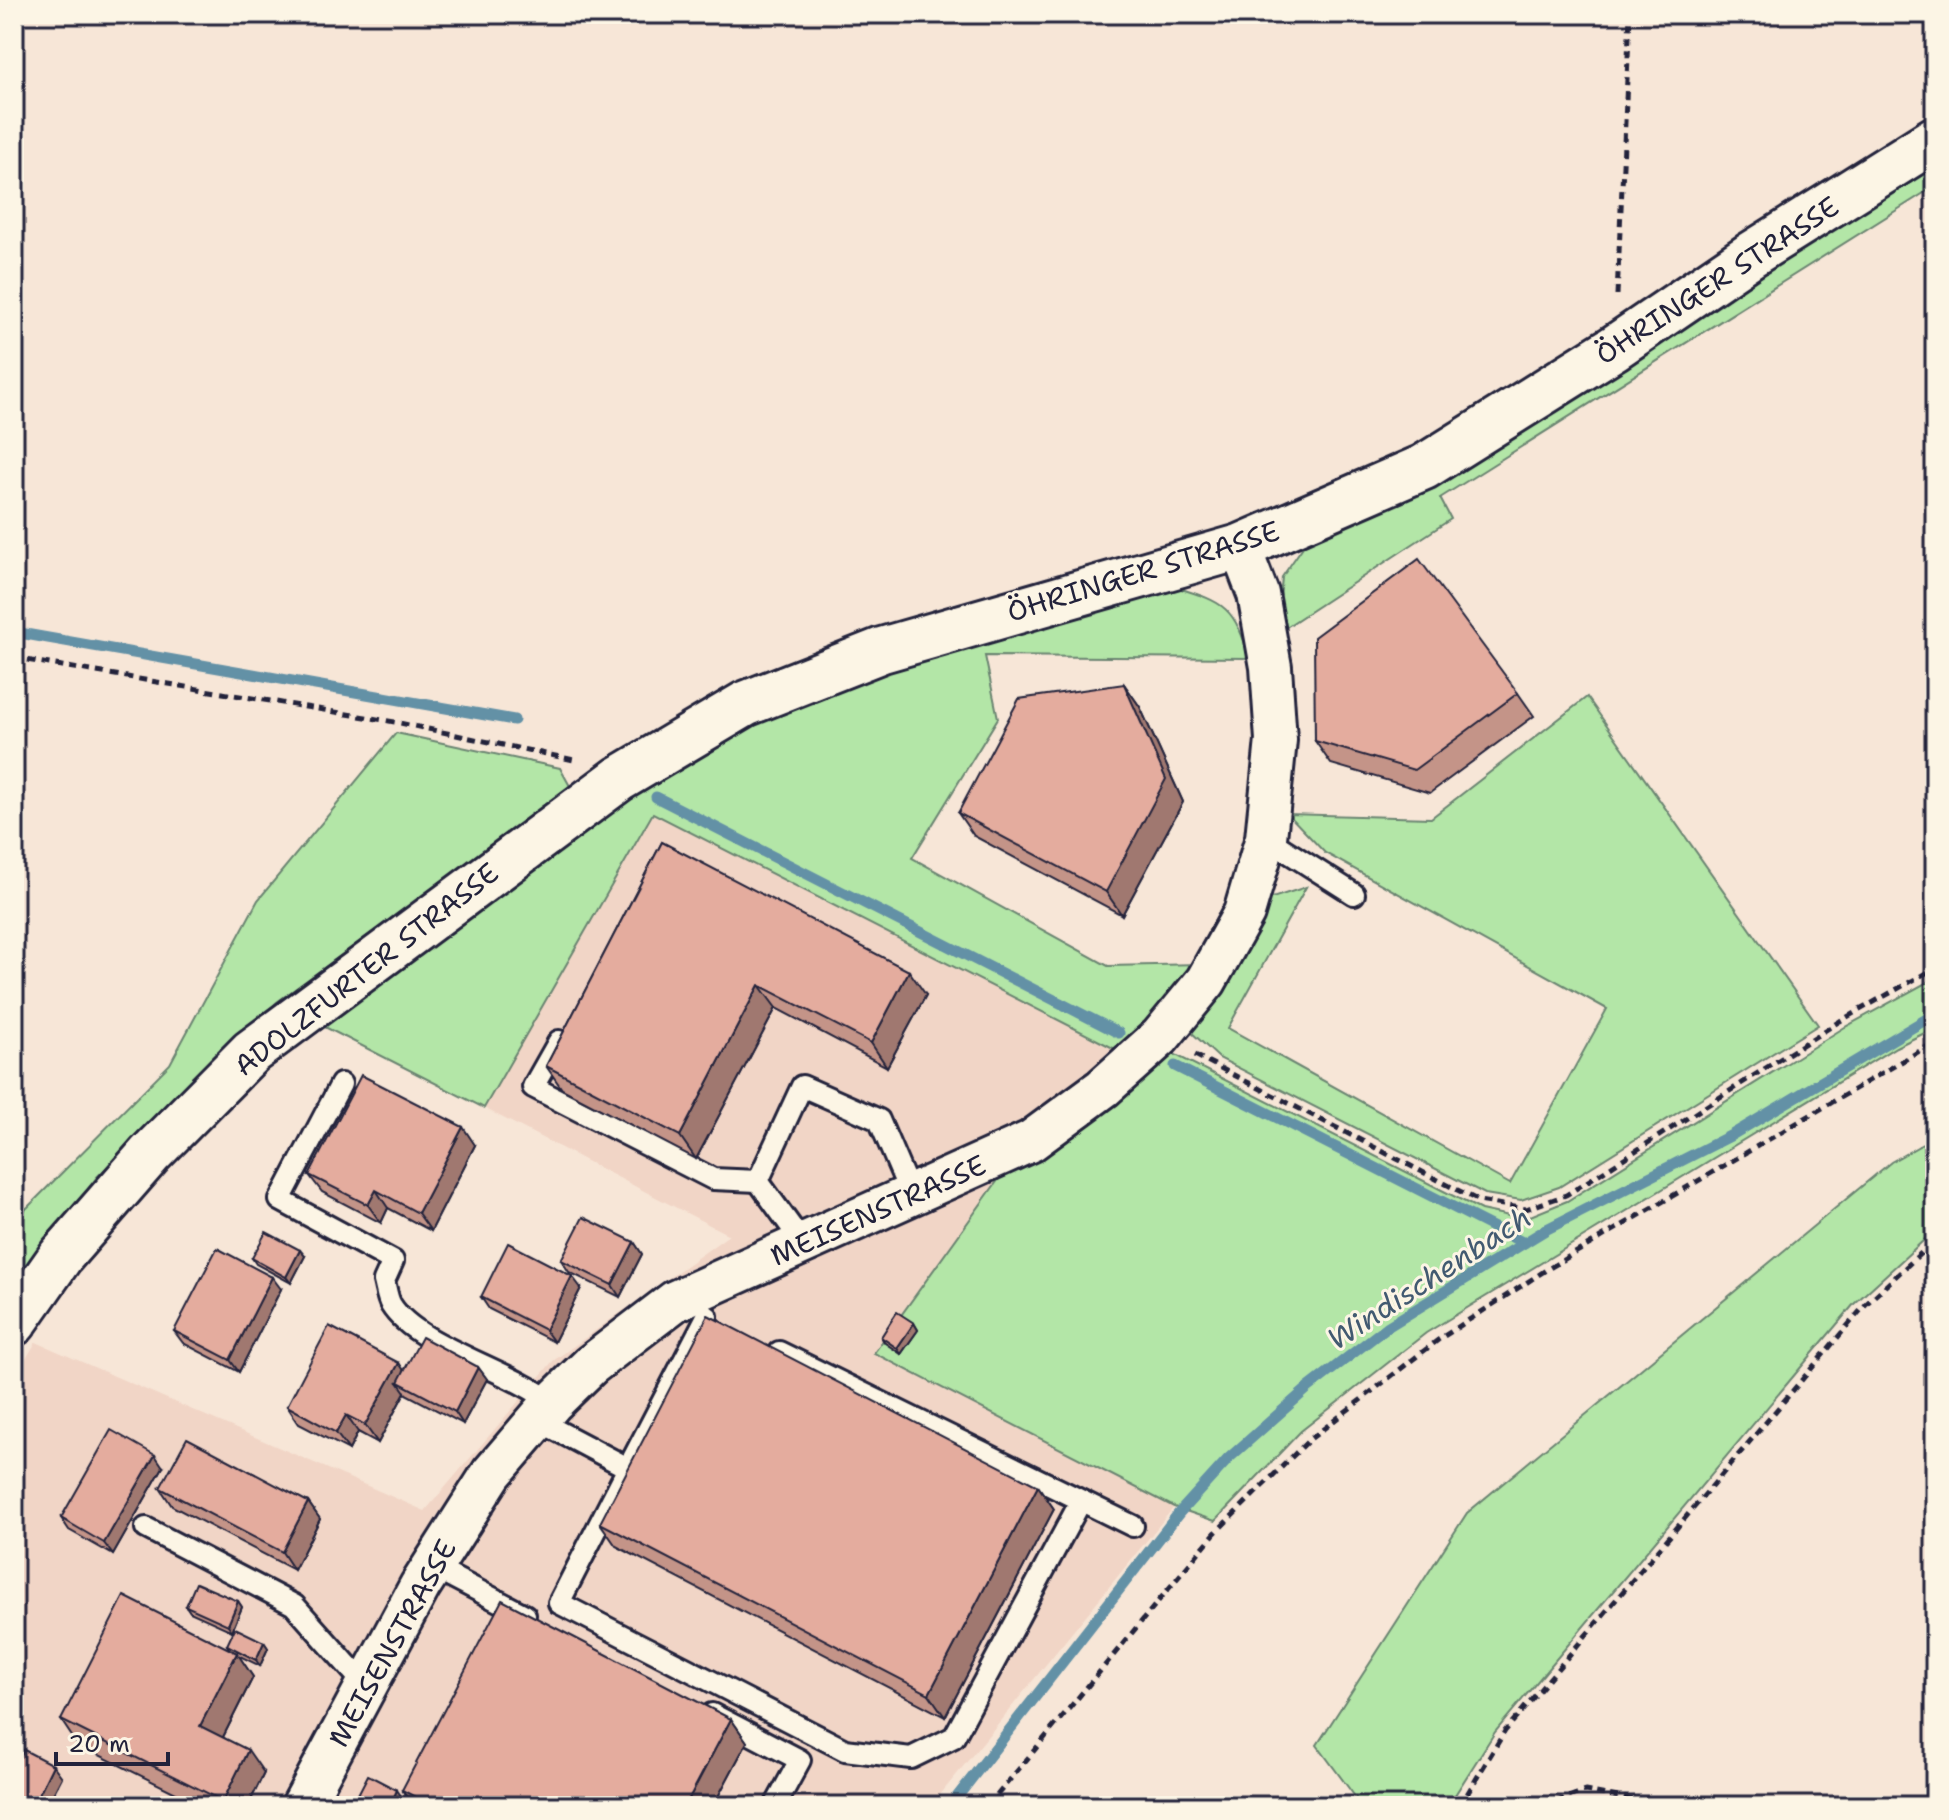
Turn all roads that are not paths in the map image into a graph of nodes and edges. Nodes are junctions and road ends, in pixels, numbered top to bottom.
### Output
1 (1935, 139) edge
2 (1240, 547) junction
3 (638, 769) joint
4 (1266, 838) junction
5 (1354, 894) dead end
6 (573, 1017) edge
7 (341, 1084) dead end
8 (758, 1181) junction
9 (911, 1195) junction
10 (803, 1243) junction
11 (701, 1313) junction
12 (14, 1323) edge
13 (762, 1344) edge
14 (545, 1412) junction
15 (628, 1468) junction
16 (1081, 1501) junction
17 (1133, 1526) dead end
18 (146, 1528) dead end
19 (433, 1567) junction
20 (545, 1626) edge
21 (366, 1686) junction
22 (701, 1708) edge
23 (302, 1806) edge
24 (775, 1806) edge

1 - 2 main road, ÖHRINGER STRASSE
2 - 3 main road, ÖHRINGER STRASSE
2 - 4 street, MEISENSTRASSE
3 - 12 main road, ADOLZFURTER STRASSE
4 - 5 lane
4 - 9 street, MEISENSTRASSE
6 - 8 lane
7 - 14 lane
8 - 9 lane
8 - 10 lane
9 - 10 street, MEISENSTRASSE
10 - 11 street, MEISENSTRASSE
11 - 14 street, MEISENSTRASSE
11 - 15 lane
13 - 16 lane
14 - 15 lane
14 - 19 street, MEISENSTRASSE
15 - 16 lane
16 - 17 lane
18 - 21 lane
19 - 20 lane
19 - 21 street, MEISENSTRASSE
21 - 23 street, MEISENSTRASSE
22 - 24 lane

